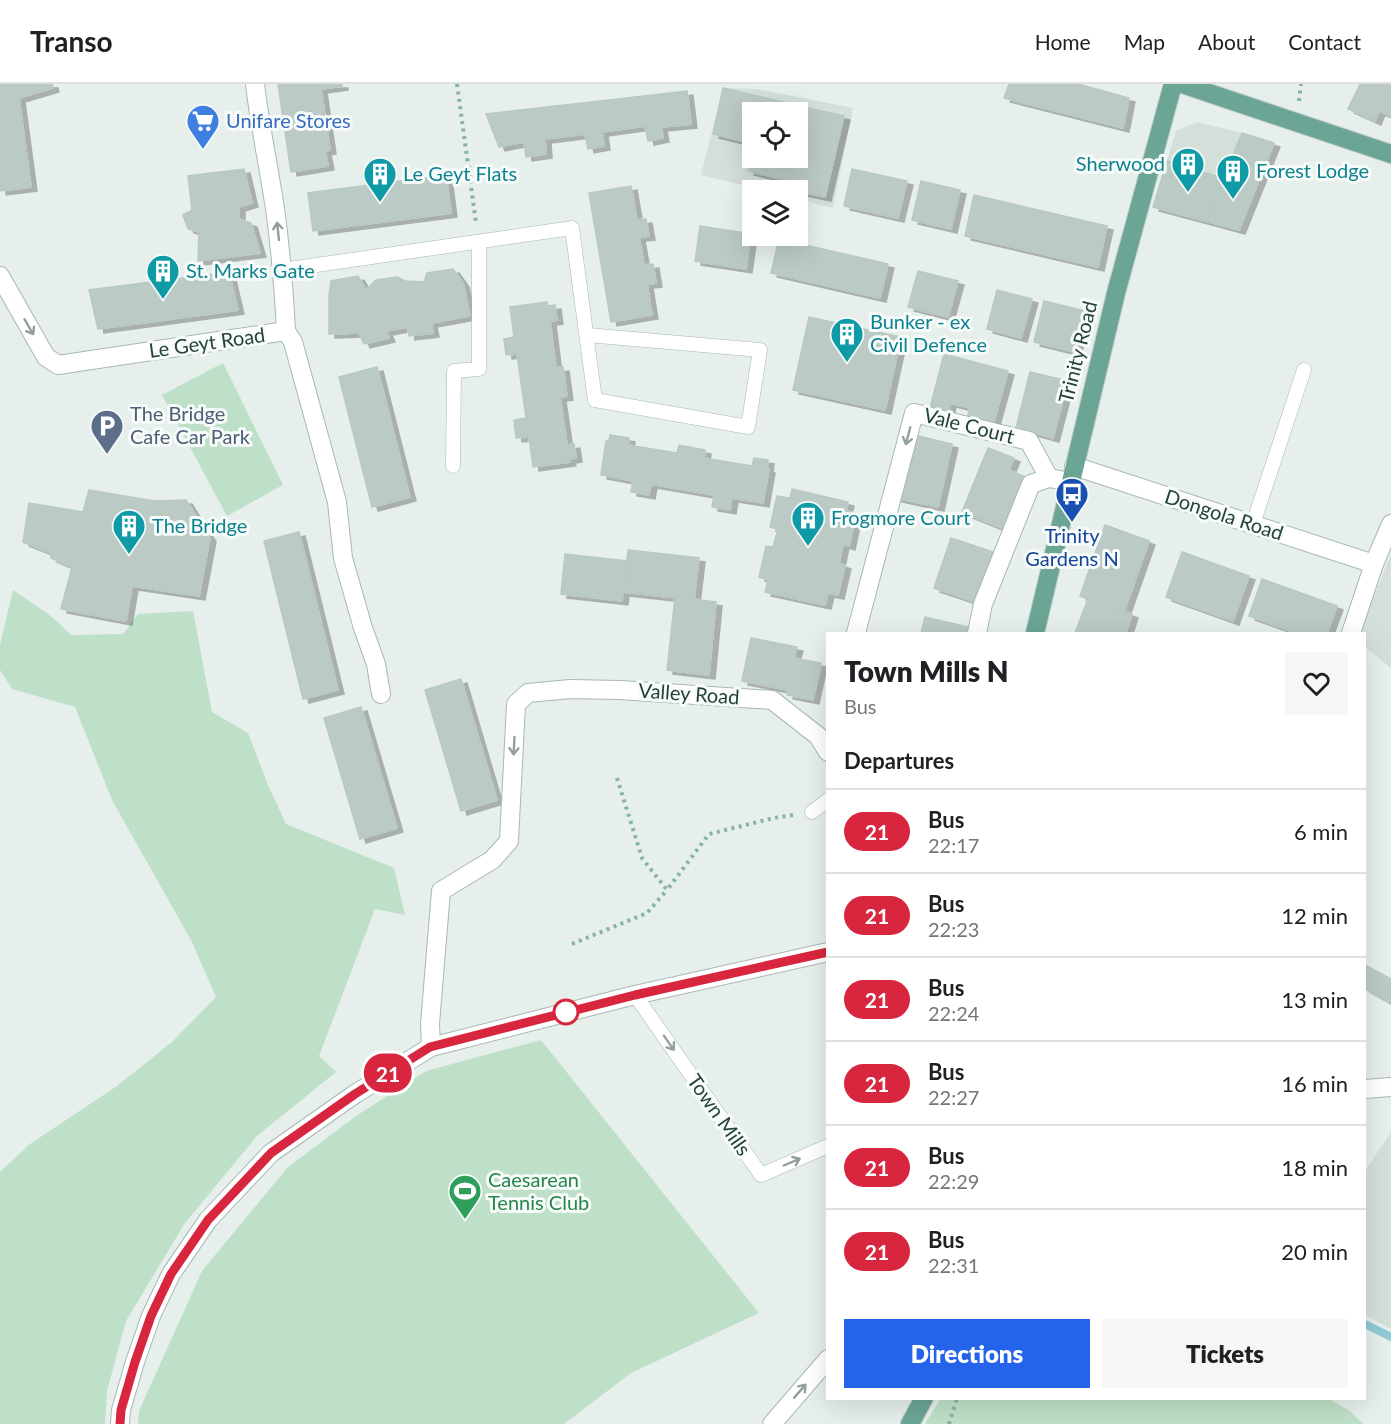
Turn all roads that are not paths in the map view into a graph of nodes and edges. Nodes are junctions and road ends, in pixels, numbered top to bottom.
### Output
1 (255, 84) edge
2 (1173, 84) edge
3 (1193, 86) edge
4 (1391, 154) edge
5 (478, 242) junction
6 (282, 270) junction
7 (0, 276) edge
8 (286, 331) junction
9 (587, 335) junction
10 (1304, 370) dead end
11 (453, 466) dead end
12 (1072, 474) junction
13 (1050, 478) junction
14 (1253, 524) junction
15 (1391, 524) edge
16 (1374, 564) junction
17 (856, 632) edge
18 (976, 632) edge
19 (1035, 632) edge
20 (1351, 632) edge
21 (381, 694) dead end
22 (823, 732) edge
23 (826, 802) edge
24 (812, 812) road end
25 (826, 952) edge
26 (635, 995) junction
27 (430, 1047) junction
28 (1391, 1087) edge
29 (1366, 1089) edge
30 (826, 1147) edge
31 (826, 1361) edge
32 (923, 1400) edge
33 (120, 1424) edge
34 (772, 1424) edge
35 (910, 1424) edge

6 -> 1 street, Le Geyt Road
2 - 12 main road, Trinity Road
3 - 4 main road
5 - 6 lane
5 - 9 lane
5 - 11 lane
6 - 8 street, Le Geyt Road
7 -> 8 street, Le Geyt Road
8 - 21 street
9 - 9 lane
10 - 14 lane
12 - 13 street, Dongola Road
12 - 14 street, Dongola Road
12 - 19 main road, Trinity Road
13 -> 17 street, Vale Court
13 - 18 street
14 - 16 street, Dongola Road
15 - 16 street
16 - 20 street
22 -> 27 street, Valley Road
23 - 24 lane
25 - 26 street
26 - 27 street
26 -> 30 lane, Town Mills
27 - 33 street
28 - 29 street
34 -> 31 street
32 - 35 main road

